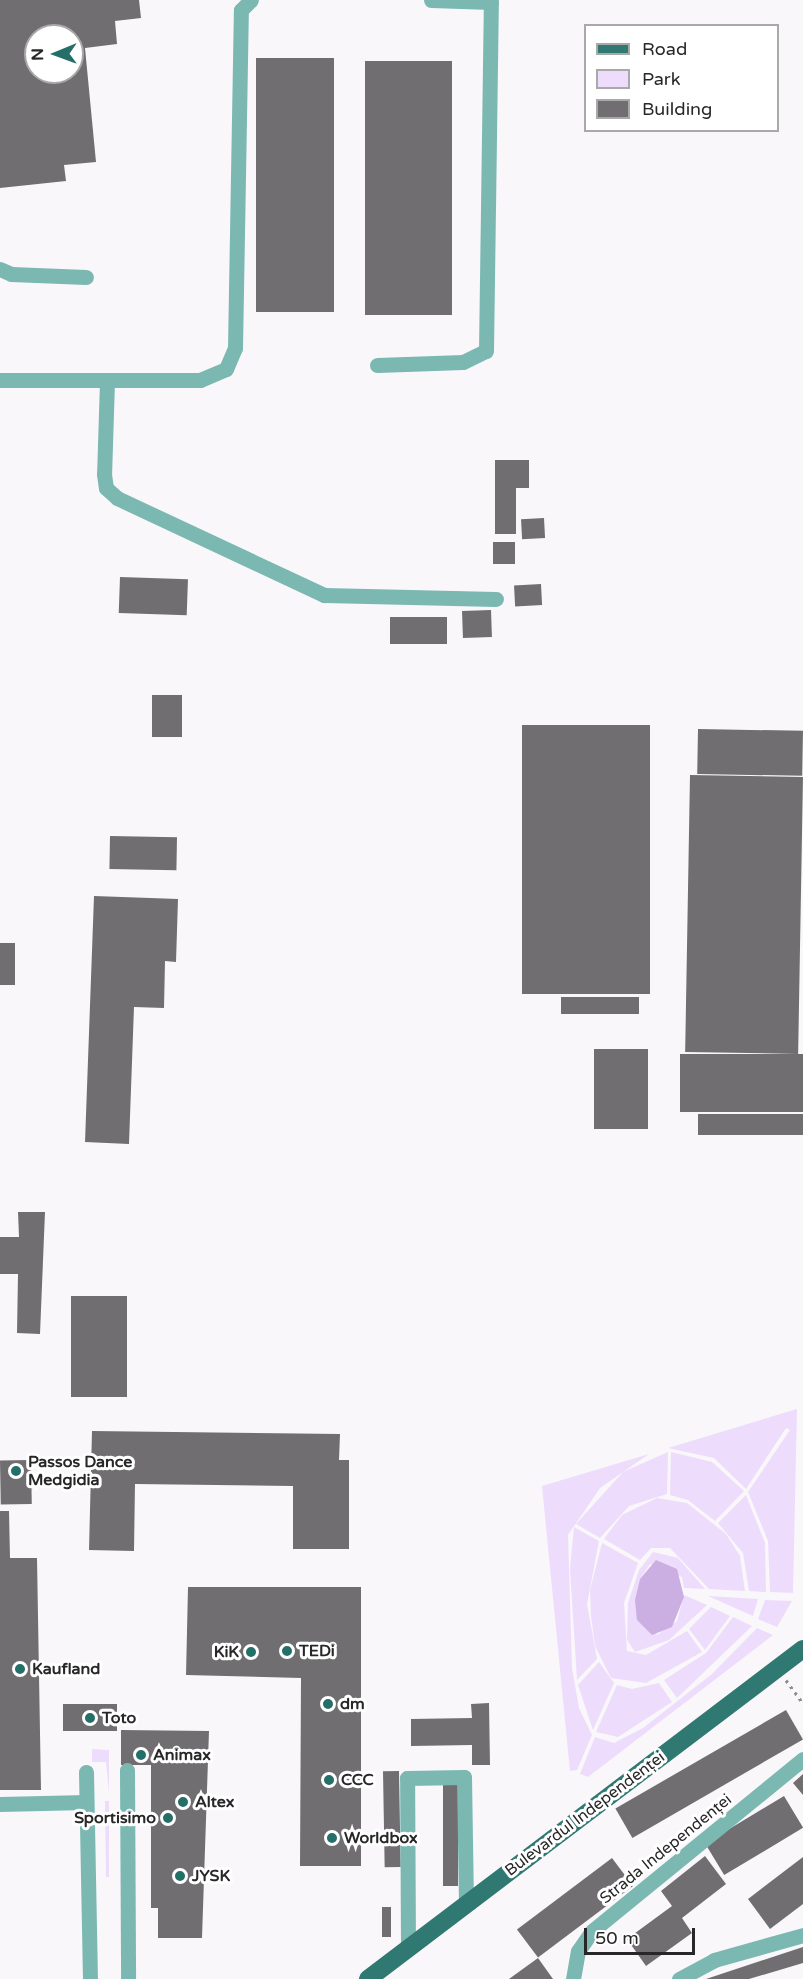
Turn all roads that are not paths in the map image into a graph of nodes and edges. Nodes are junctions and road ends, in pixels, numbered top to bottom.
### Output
1 (251, 0) edge
2 (431, 0) edge
3 (0, 269) edge
4 (86, 277) dead end
5 (377, 365) dead end
6 (0, 380) edge
7 (106, 381) junction
8 (496, 600) dead end
9 (803, 1649) edge
10 (803, 1759) edge
11 (127, 1770) dead end
12 (86, 1772) dead end
13 (86, 1802) junction
14 (0, 1804) edge
15 (466, 1904) junction
16 (803, 1935) edge
17 (408, 1948) junction
18 (90, 1979) edge
19 (128, 1979) edge
20 (368, 1979) edge
21 (573, 1979) edge
22 (679, 1979) edge

1 - 7 street
2 - 5 street
3 - 4 street
6 - 7 street
7 - 8 street
9 - 15 main road, Bulevardul Independenței
10 - 21 street, Strada Independenței
11 - 19 street
12 - 13 street
13 - 14 street
13 - 18 street
15 - 17 main road, Bulevardul Independenței
15 - 17 street
16 - 22 street
17 - 20 main road, Bulevardul Independenței

